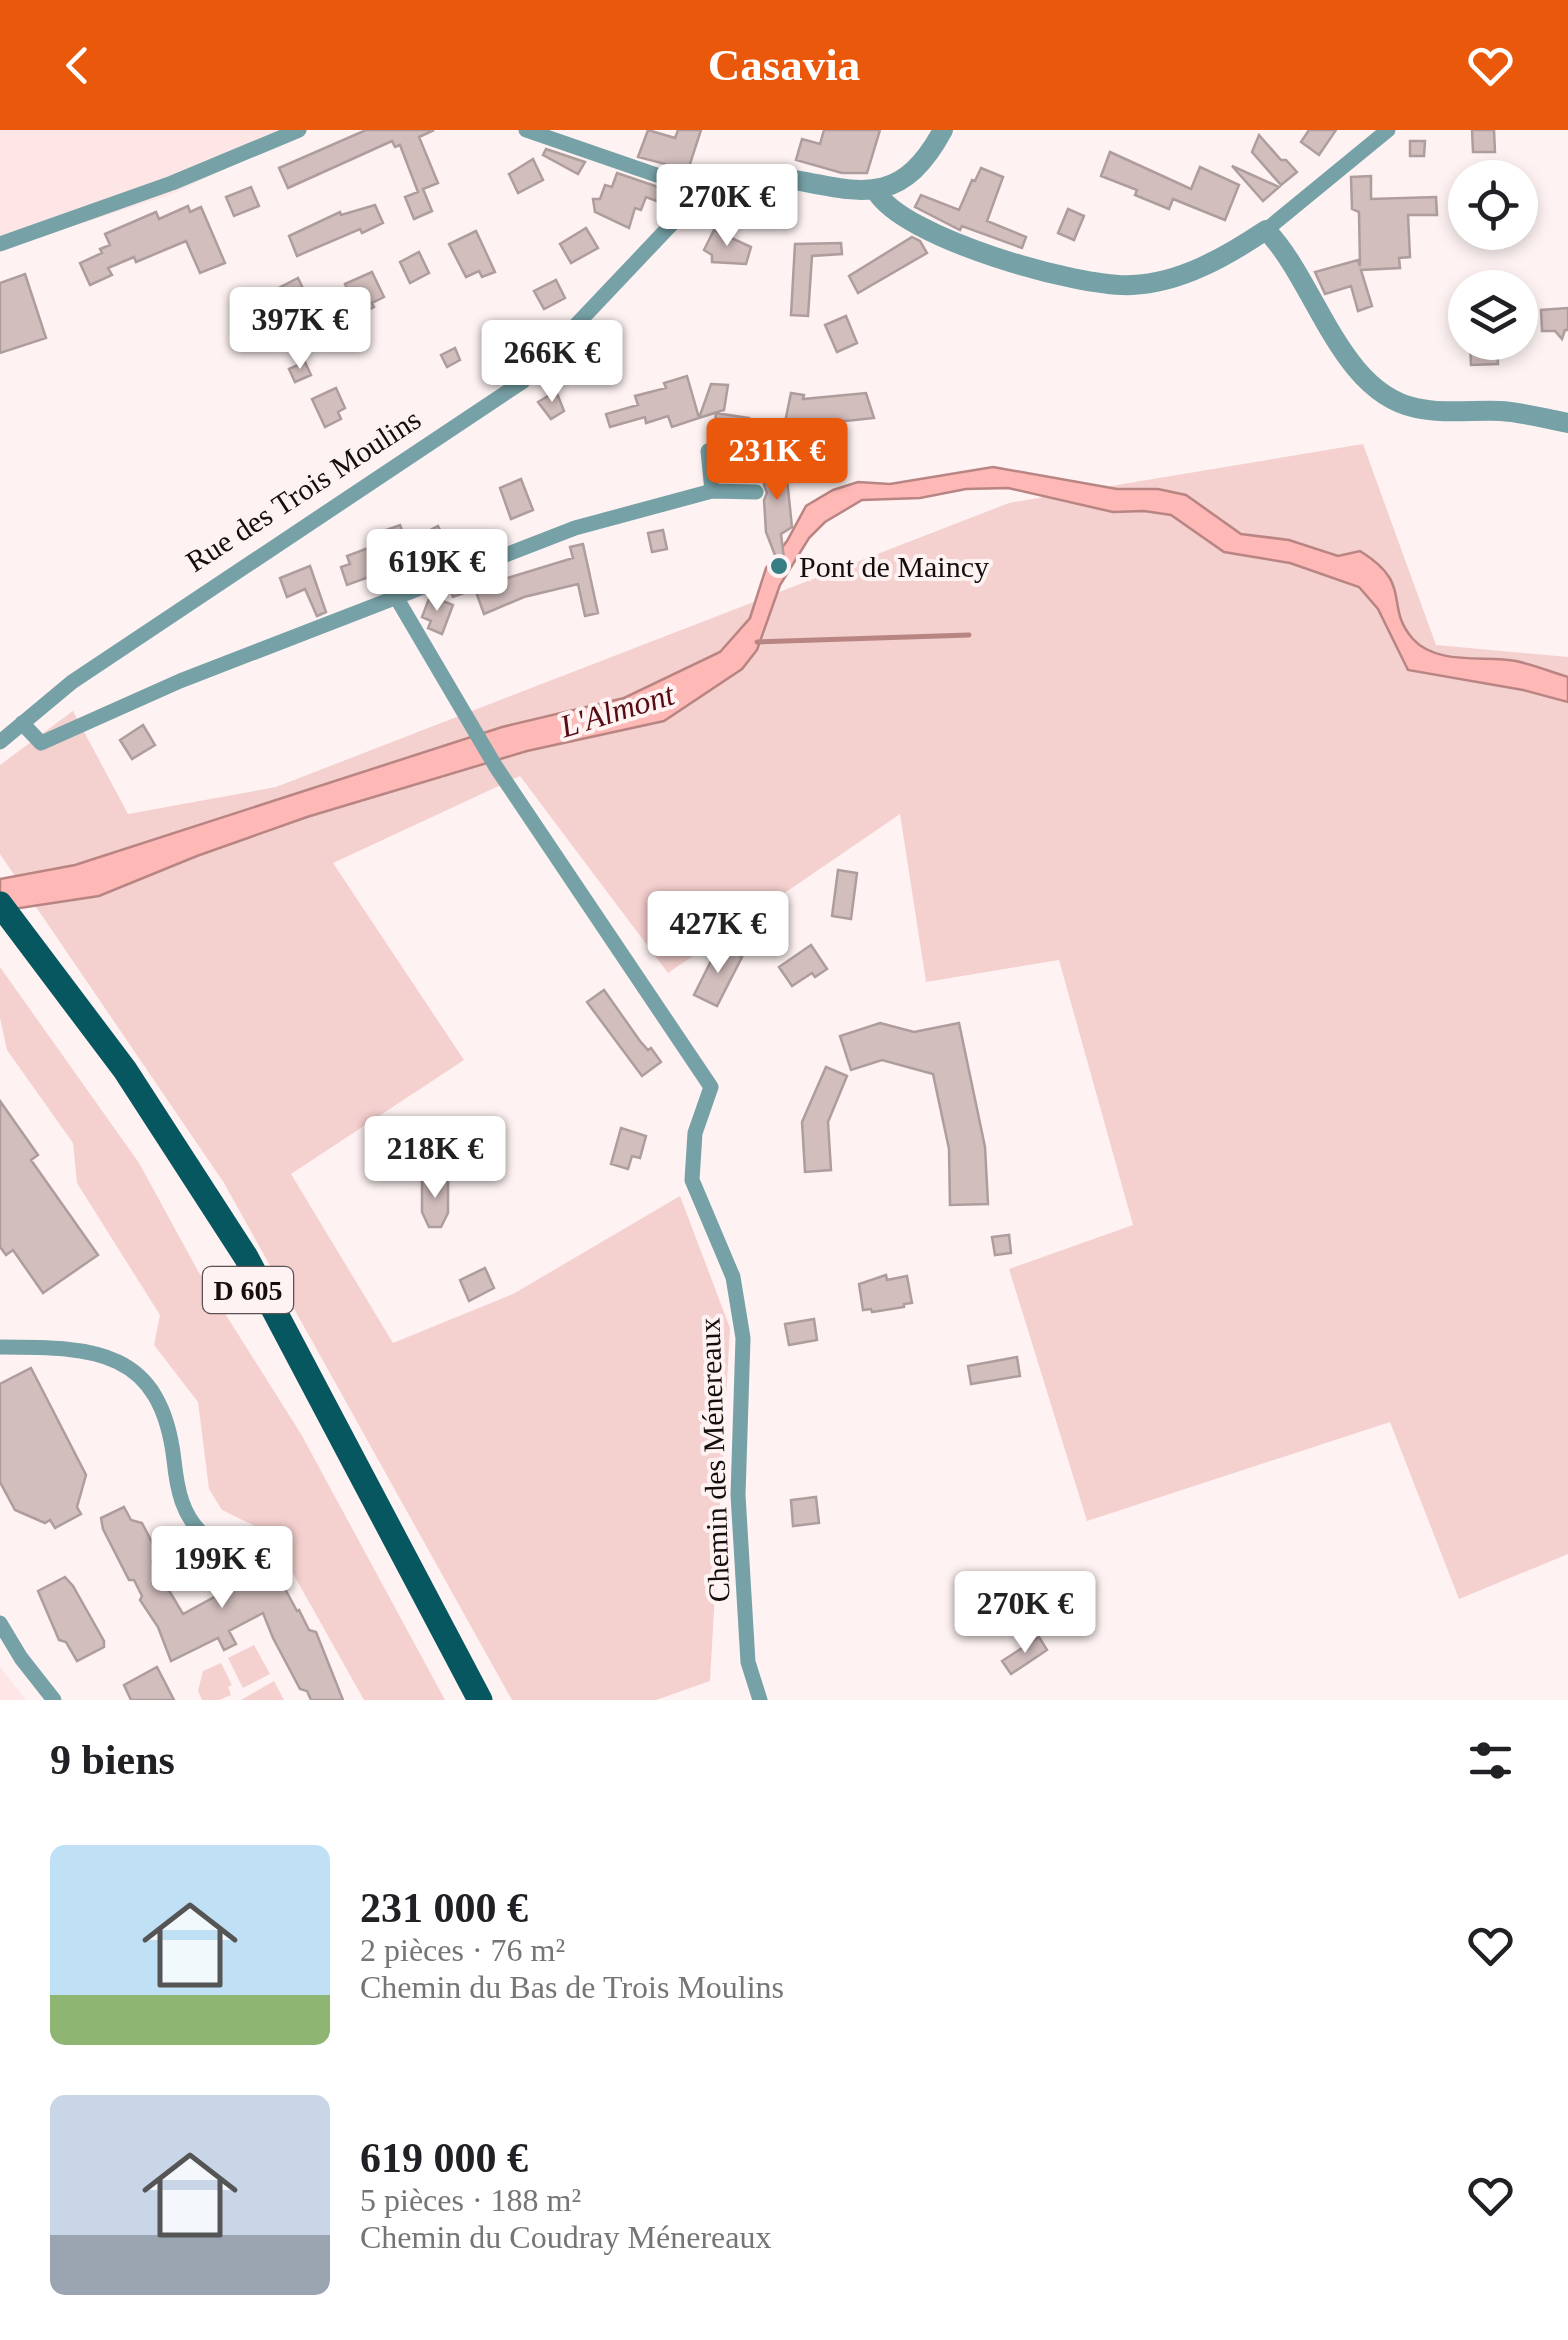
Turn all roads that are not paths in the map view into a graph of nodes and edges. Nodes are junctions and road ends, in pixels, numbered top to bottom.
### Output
1 (298, 130) edge
2 (526, 130) edge
3 (944, 130) edge
4 (1388, 130) edge
5 (703, 190) junction
6 (876, 192) junction
7 (1266, 230) junction
8 (0, 244) edge
9 (1568, 423) edge
10 (708, 451) dead end
11 (712, 490) junction
12 (756, 492) dead end
13 (396, 597) junction
14 (22, 723) junction
15 (0, 742) edge
16 (0, 904) edge
17 (0, 926) edge
18 (68, 1003) junction
19 (0, 1347) edge
20 (272, 1558) dead end
21 (0, 1623) edge
22 (54, 1700) edge
23 (466, 1700) edge
24 (480, 1700) edge
25 (760, 1700) edge

1 - 8 street
2 - 5 street
3 - 6 street
4 - 7 street
5 - 6 street
5 - 14 street, Rue des Trois Moulins
6 - 7 street
7 - 9 street
10 - 11 street
11 - 12 street
11 - 13 street
13 - 14 street
13 - 25 street, Chemin des Ménereaux
14 - 15 street, Rue des Trois Moulins
16 - 18 main road, D 605
17 - 18 main road, D 605
18 - 23 main road, D 605
18 - 24 main road, D 605
19 - 20 street
21 - 22 street

